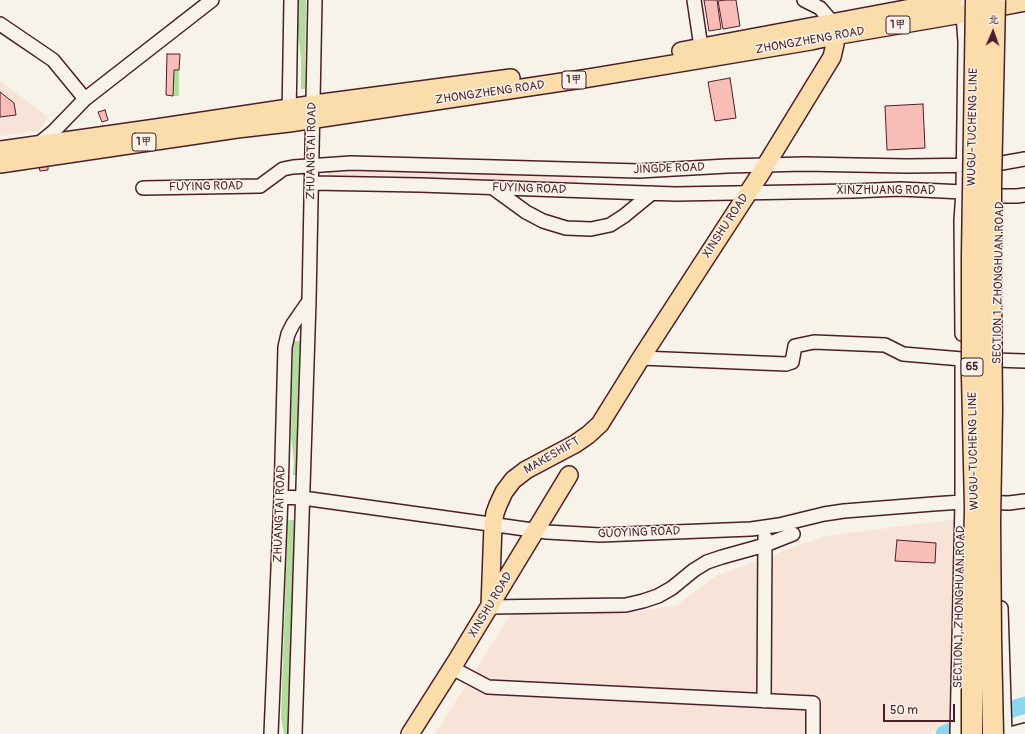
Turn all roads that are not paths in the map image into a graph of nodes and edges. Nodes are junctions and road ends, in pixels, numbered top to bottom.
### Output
1 (212, 0) edge
2 (291, 0) edge
3 (314, 0) edge
4 (694, 0) edge
5 (804, 0) edge
6 (1000, 2) edge
7 (1025, 2) edge
8 (819, 4) edge
9 (913, 4) edge
10 (964, 4) edge
11 (0, 24) edge
12 (833, 29) junction
13 (701, 47) junction
14 (85, 99) junction
15 (313, 112) junction
16 (289, 116) junction
17 (36, 146) junction
18 (0, 150) edge
19 (1025, 159) edge
20 (0, 164) edge
21 (1001, 164) junction
22 (765, 165) junction
23 (963, 165) junction
24 (312, 166) junction
25 (312, 183) junction
26 (143, 188) dead end
27 (493, 188) junction
28 (963, 192) junction
29 (652, 193) junction
30 (747, 193) junction
31 (1025, 194) edge
32 (1000, 196) junction
33 (309, 302) junction
34 (962, 310) junction
35 (998, 313) junction
36 (641, 358) junction
37 (962, 359) junction
38 (998, 360) junction
39 (1025, 361) edge
40 (600, 424) joint
41 (569, 475) dead end
42 (281, 497) junction
43 (303, 498) junction
44 (1025, 501) edge
45 (962, 502) junction
46 (998, 503) junction
47 (493, 525) junction
48 (765, 528) junction
49 (536, 531) junction
50 (794, 534) dead end
51 (765, 546) junction
52 (491, 570) junction
53 (508, 577) junction
54 (490, 607) junction
55 (452, 668) junction
56 (764, 701) junction
57 (1025, 730) edge
58 (272, 734) edge
59 (295, 734) edge
60 (410, 734) edge
61 (813, 734) edge
62 (957, 734) edge
63 (972, 734) edge
64 (993, 734) edge
65 (1005, 734) edge
66 (1010, 734) edge

1 - 14 street
2 - 16 street, ZHUANGTAI ROAD
3 - 15 street, ZHUANGTAI ROAD
4 - 13 street
5 - 8 street
6 - 7 main road, ZHONGZHENG ROAD / 1甲
6 - 10 main road, ZHONGZHENG ROAD / 1甲
6 - 21 street, SECTION 1, ZHONGHUAN ROAD
6 - 64 highway, WUGU-TUCHENG LINE / 65, bridge
8 - 12 street
9 - 10 main road, ZHONGZHENG ROAD / 1甲
9 - 12 main road, ZHONGZHENG ROAD / 1甲
10 - 12 main road, ZHONGZHENG ROAD / 1甲
10 - 23 street, SECTION 1, ZHONGHUAN ROAD
10 - 63 highway, WUGU-TUCHENG LINE / 65, bridge
11 - 14 street
12 - 13 main road, ZHONGZHENG ROAD / 1甲
12 - 15 main road, ZHONGZHENG ROAD / 1甲
12 - 22 main road, XINSHU ROAD
13 - 15 main road, ZHONGZHENG ROAD / 1甲
14 - 17 street
15 - 16 main road, ZHONGZHENG ROAD / 1甲
15 - 24 street, ZHUANGTAI ROAD
16 - 17 main road, ZHONGZHENG ROAD / 1甲
16 - 20 main road, ZHONGZHENG ROAD / 1甲
17 - 18 main road, ZHONGZHENG ROAD / 1甲
19 - 21 street, JINGDE ROAD
21 - 23 street, JINGDE ROAD
21 - 32 street, SECTION 1, ZHONGHUAN ROAD
22 - 23 street, JINGDE ROAD
22 - 24 street, JINGDE ROAD
22 - 30 main road, XINSHU ROAD
23 - 28 street, SECTION 1, ZHONGHUAN ROAD
24 - 25 street, ZHUANGTAI ROAD
24 - 26 street, FUYING ROAD
25 - 27 street, FUYING ROAD
25 - 33 street, ZHUANGTAI ROAD
27 - 29 street, FUYING ROAD
27 - 29 street
28 - 30 street, XINZHUANG ROAD
28 - 32 street, XINZHUANG ROAD
28 - 34 street, SECTION 1, ZHONGHUAN ROAD
29 - 30 street, FUYING ROAD
30 - 36 main road, XINSHU ROAD
31 - 32 street, XINZHUANG ROAD
32 - 35 street, SECTION 1, ZHONGHUAN ROAD
33 - 42 street, ZHUANGTAI ROAD
33 - 43 street, ZHUANGTAI ROAD
34 - 35 street
34 - 37 street, SECTION 1, ZHONGHUAN ROAD
35 - 38 street, SECTION 1, ZHONGHUAN ROAD
36 - 37 street
36 - 40 main road, XINSHU ROAD
37 - 38 street
37 - 45 street, SECTION 1, ZHONGHUAN ROAD
38 - 39 street
38 - 46 street, SECTION 1, ZHONGHUAN ROAD
40 - 47 main road, MAKESHIFT
41 - 49 main road, XINSHU ROAD
42 - 43 street, GUOYING ROAD
42 - 58 street, ZHUANGTAI ROAD
43 - 47 street, GUOYING ROAD
43 - 59 street, ZHUANGTAI ROAD
44 - 46 street, GUOYING ROAD
45 - 46 street, GUOYING ROAD
45 - 48 street, GUOYING ROAD
45 - 62 street, SECTION 1, ZHONGHUAN ROAD
46 - 65 street, SECTION 1, ZHONGHUAN ROAD
47 - 49 street, GUOYING ROAD
47 - 52 main road, MAKESHIFT
48 - 49 street, GUOYING ROAD
48 - 51 street
49 - 53 main road, XINSHU ROAD
50 - 51 street
51 - 54 street
51 - 56 street
52 - 53 street
52 - 54 main road, MAKESHIFT
53 - 54 main road, XINSHU ROAD
54 - 55 main road, XINSHU ROAD
55 - 56 street
55 - 60 main road, XINSHU ROAD
56 - 61 street
57 - 66 street

